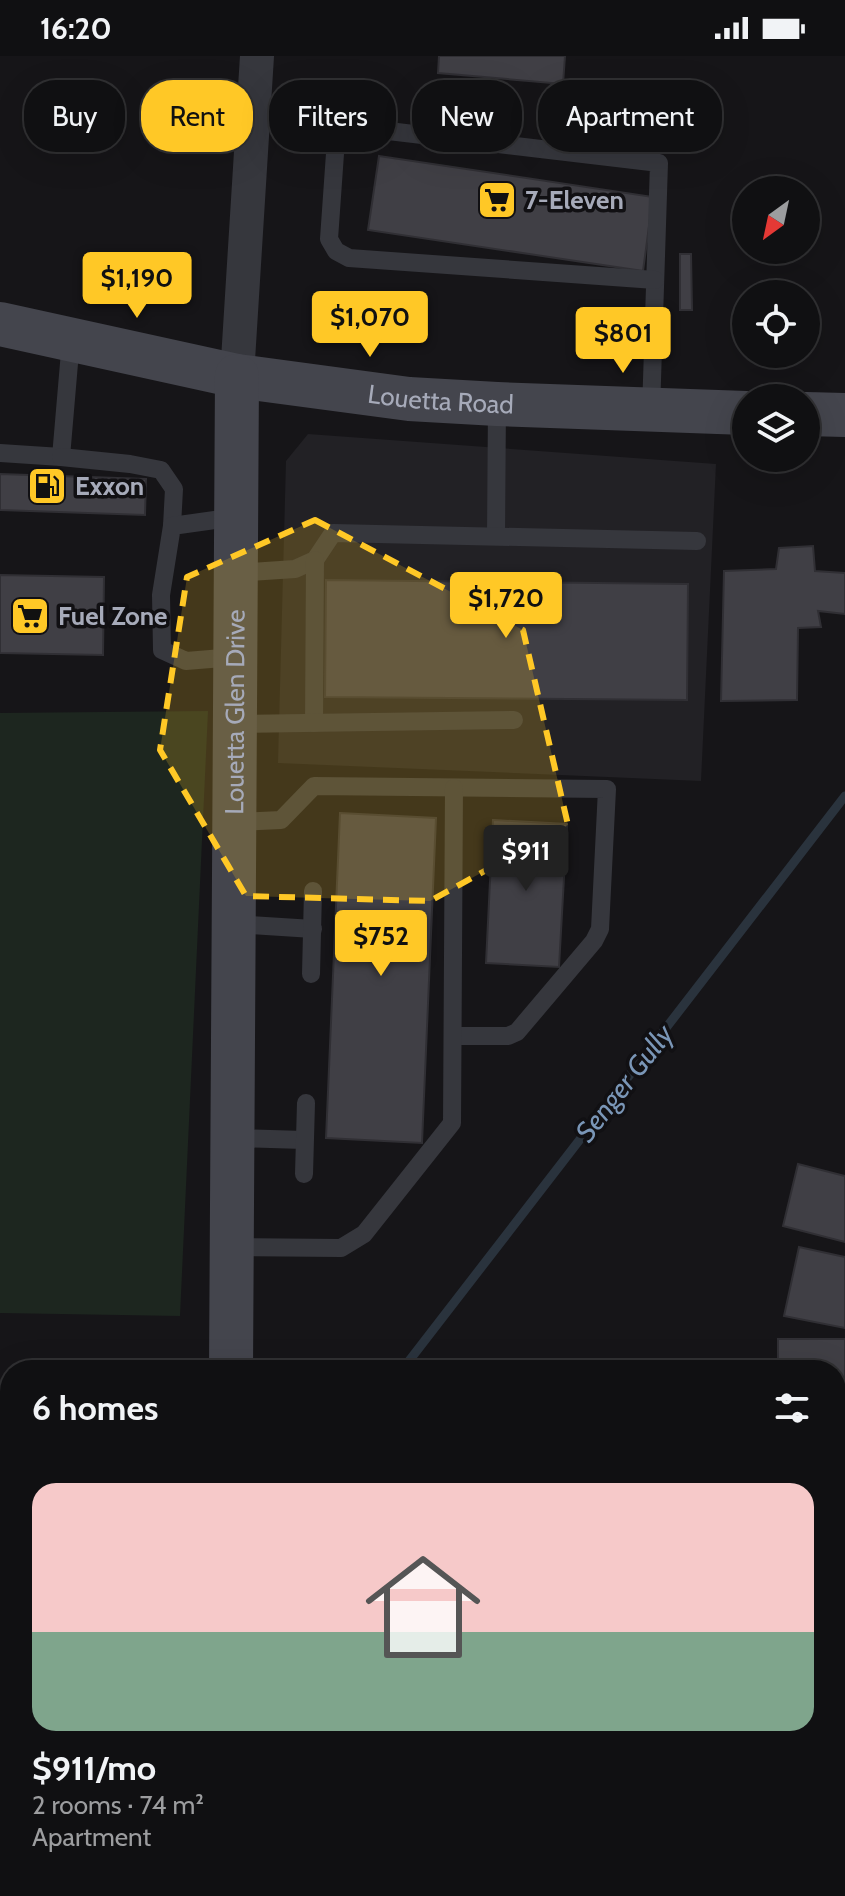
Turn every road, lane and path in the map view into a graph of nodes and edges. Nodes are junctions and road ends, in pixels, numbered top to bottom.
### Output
1 (257, 56) edge
2 (253, 115) joint
3 (269, 117) edge
4 (396, 132) edge
5 (251, 152) edge
6 (335, 152) edge
7 (655, 280) junction
8 (0, 324) edge
9 (71, 340) junction
10 (237, 376) junction
11 (497, 404) junction
12 (651, 411) junction
13 (732, 413) edge
14 (820, 414) edge
15 (845, 415) edge
16 (0, 453) edge
17 (61, 457) junction
18 (236, 517) junction
19 (172, 526) junction
20 (496, 536) junction
21 (697, 541) dead end
22 (315, 560) junction
23 (236, 573) junction
24 (235, 657) junction
25 (514, 720) dead end
26 (314, 723) junction
27 (235, 724) junction
28 (454, 788) junction
29 (235, 822) junction
30 (313, 891) dead end
31 (234, 924) junction
32 (313, 929) junction
33 (311, 974) dead end
34 (453, 1036) junction
35 (306, 1103) dead end
36 (232, 1138) junction
37 (304, 1140) junction
38 (304, 1174) dead end
39 (232, 1247) junction
40 (231, 1360) edge

1 - 2 street, Louetta Glen Drive
2 - 3 lane
4 - 7 lane
5 - 10 street, Louetta Glen Drive
6 - 7 lane
7 - 12 lane
8 - 9 street, Louetta Road
9 - 10 street, Louetta Road
9 - 17 lane
10 - 11 street, Louetta Road
10 - 18 street, Louetta Glen Drive
11 - 12 street, Louetta Road
11 - 20 lane
12 - 13 street, Louetta Road
14 - 15 street
16 - 17 lane
17 - 19 lane
18 - 19 lane
18 - 23 street, Louetta Glen Drive
19 - 24 lane
20 - 21 lane
20 - 22 lane
22 - 23 lane
22 - 26 lane
23 - 24 street, Louetta Glen Drive
24 - 27 street, Louetta Glen Drive
25 - 26 lane
26 - 27 lane
27 - 29 street, Louetta Glen Drive
28 - 29 lane
28 - 34 lane
28 - 34 lane
29 - 31 street, Louetta Glen Drive
30 - 32 lane
31 - 32 lane
31 - 36 street, Louetta Glen Drive
32 - 33 lane
34 - 39 lane
35 - 37 lane
36 - 37 lane
36 - 39 street, Louetta Glen Drive
37 - 38 lane
39 - 40 street, Louetta Glen Drive

